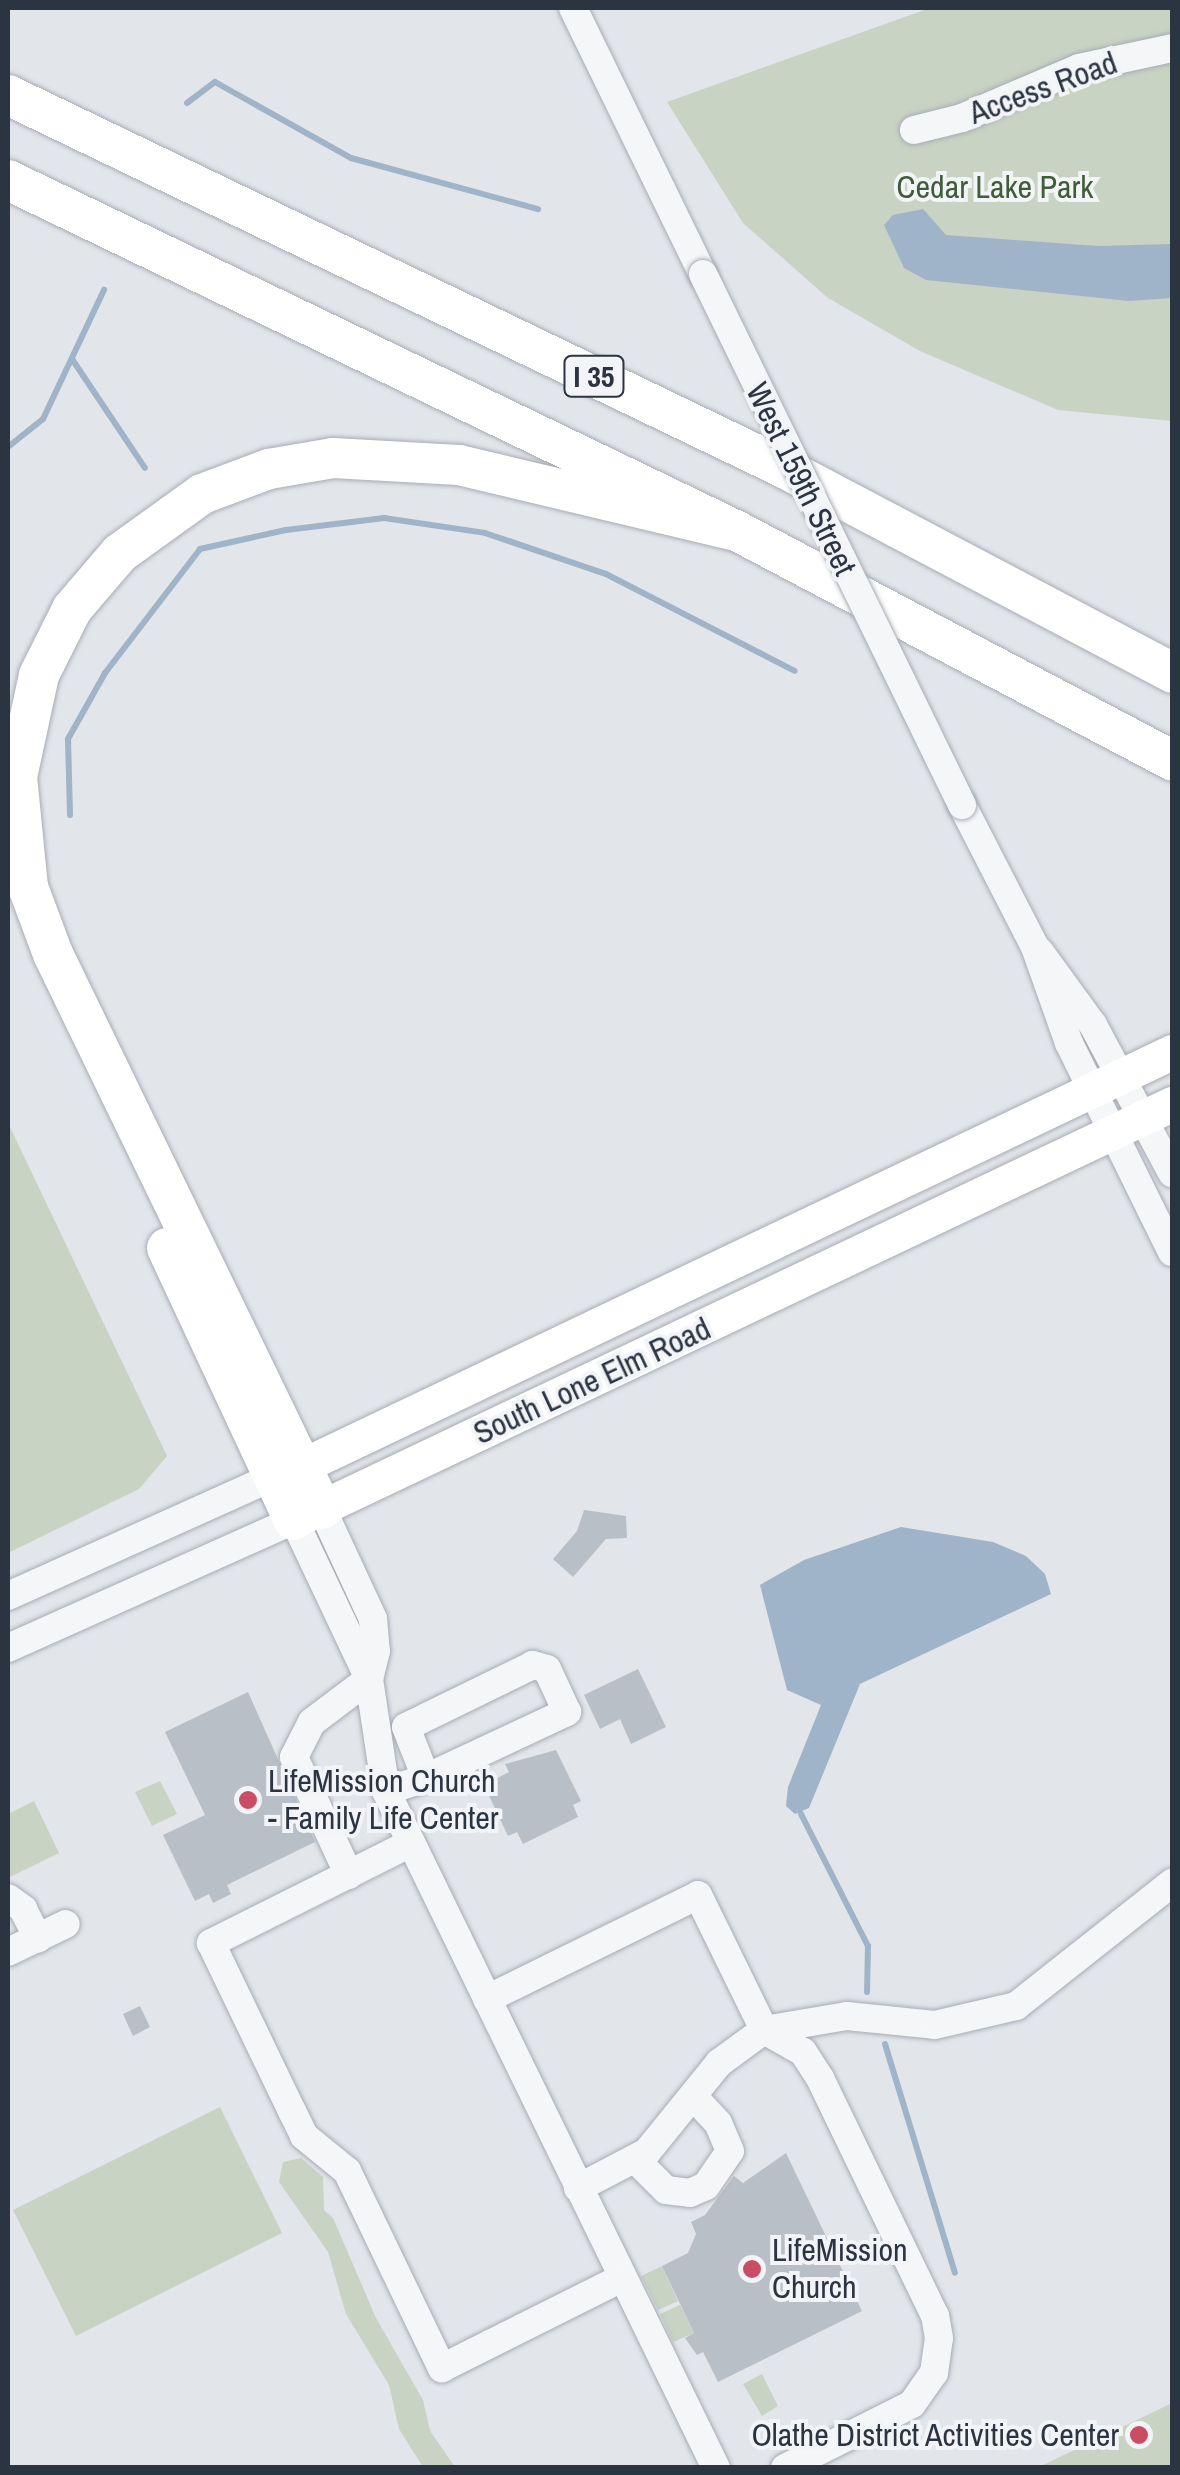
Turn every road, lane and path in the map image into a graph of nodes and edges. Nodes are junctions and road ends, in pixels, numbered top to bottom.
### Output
1 (573, 8) edge
2 (1172, 48) edge
3 (8, 96) edge
4 (914, 130) dead end
5 (8, 180) edge
6 (736, 532) junction
7 (1172, 673) edge
8 (1172, 760) edge
9 (8, 915) edge
10 (1172, 1052) edge
11 (1107, 1084) junction
12 (1144, 1118) edge
13 (1172, 1173) edge
14 (1172, 1252) edge
15 (289, 1470) junction
16 (308, 1514) junction
17 (8, 1596) edge
18 (8, 1648) edge
19 (368, 1679) junction
20 (426, 1778) junction
21 (386, 1791) junction
22 (411, 1844) junction
23 (349, 1875) junction
24 (1172, 1884) edge
25 (8, 1898) edge
26 (66, 1924) dead end
27 (38, 1938) junction
28 (8, 1952) edge
29 (487, 2000) junction
30 (764, 2030) junction
31 (694, 2096) junction
32 (634, 2159) junction
33 (578, 2188) junction
34 (622, 2278) junction
35 (716, 2468) edge
36 (785, 2468) edge

1 - 11 street, West 159th Street, bridge
2 - 4 street, Access Road
3 - 7 highway, I 35
5 - 6 highway, I 35
6 - 8 highway, I 35
6 - 15 highway
9 - 15 highway
10 - 11 main road, South Lone Elm Road
11 - 12 street, West 159th Street
11 - 15 main road, South Lone Elm Road
12 - 13 street, West 159th Street
12 - 14 street, West 159th Street
12 - 16 main road, South Lone Elm Road
15 - 16 highway
15 - 17 street, South Lone Elm Road
16 - 18 street, South Lone Elm Road
16 - 19 street
19 - 21 street
19 - 23 street
20 - 20 street
20 - 21 street
21 - 22 street
22 - 23 street
22 - 29 street
23 - 34 street
24 - 30 street
25 - 27 street
26 - 27 street
27 - 28 street
29 - 30 street
29 - 33 street
30 - 31 street
30 - 36 street
31 - 32 street
31 - 32 street
32 - 33 street
33 - 34 street
34 - 35 street

